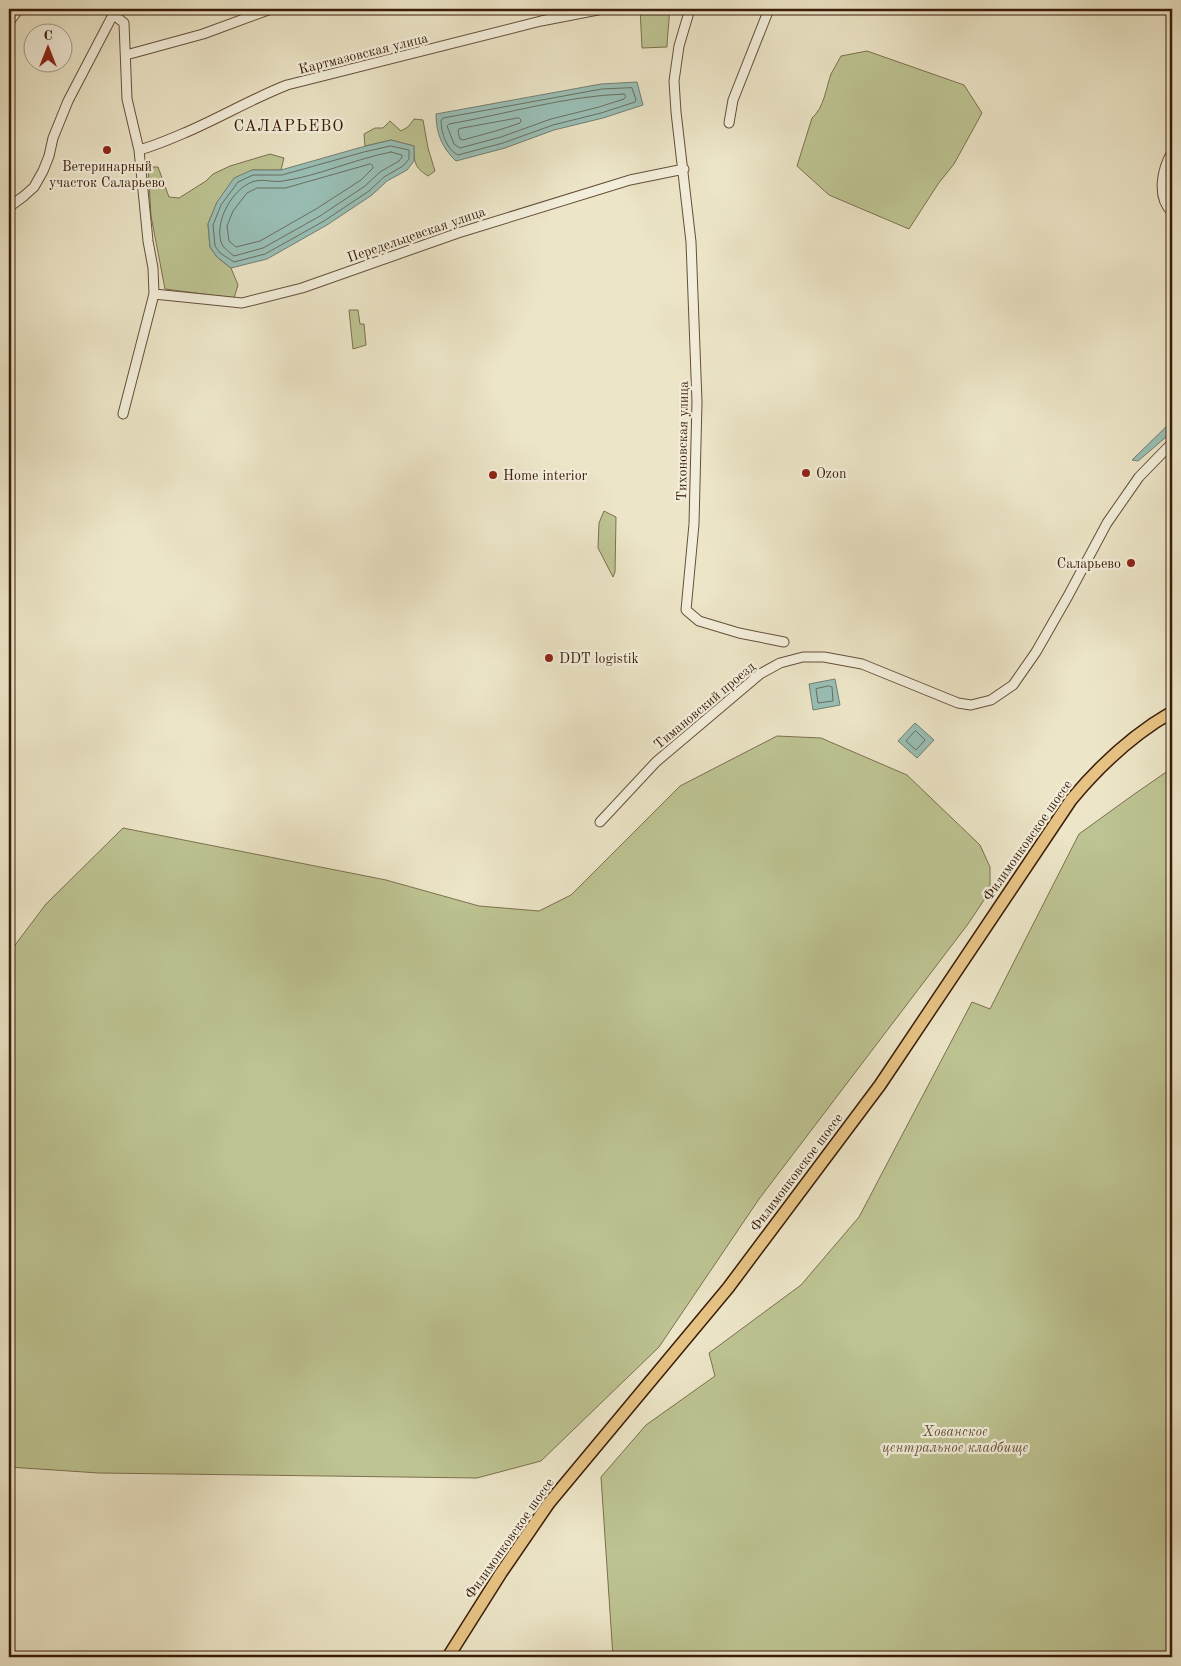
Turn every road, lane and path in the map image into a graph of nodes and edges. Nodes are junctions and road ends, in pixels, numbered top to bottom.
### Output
1 (19, 9) edge
2 (271, 9) edge
3 (603, 9) edge
4 (690, 9) edge
5 (769, 9) edge
6 (115, 12) edge
7 (9, 22) edge
8 (126, 55) junction
9 (729, 123) dead end
10 (139, 150) junction
11 (1172, 152) edge
12 (684, 169) junction
13 (9, 207) edge
14 (1172, 212) edge
15 (154, 294) junction
16 (123, 414) dead end
17 (1172, 443) edge
18 (784, 642) dead end
19 (1172, 712) edge
20 (600, 822) dead end
21 (448, 1657) edge

1 - 7 street
2 - 8 street
3 - 10 street, Картмазовская улица
4 - 12 street
5 - 9 street
6 - 8 street
6 - 13 street
8 - 10 street
10 - 15 street
11 - 14 street
12 - 15 street, Передельцевская улица
12 - 18 street, Тихоновская улица
15 - 16 street
17 - 20 street, Тимановский проезд
19 - 21 main road, Филимонковское шоссе

